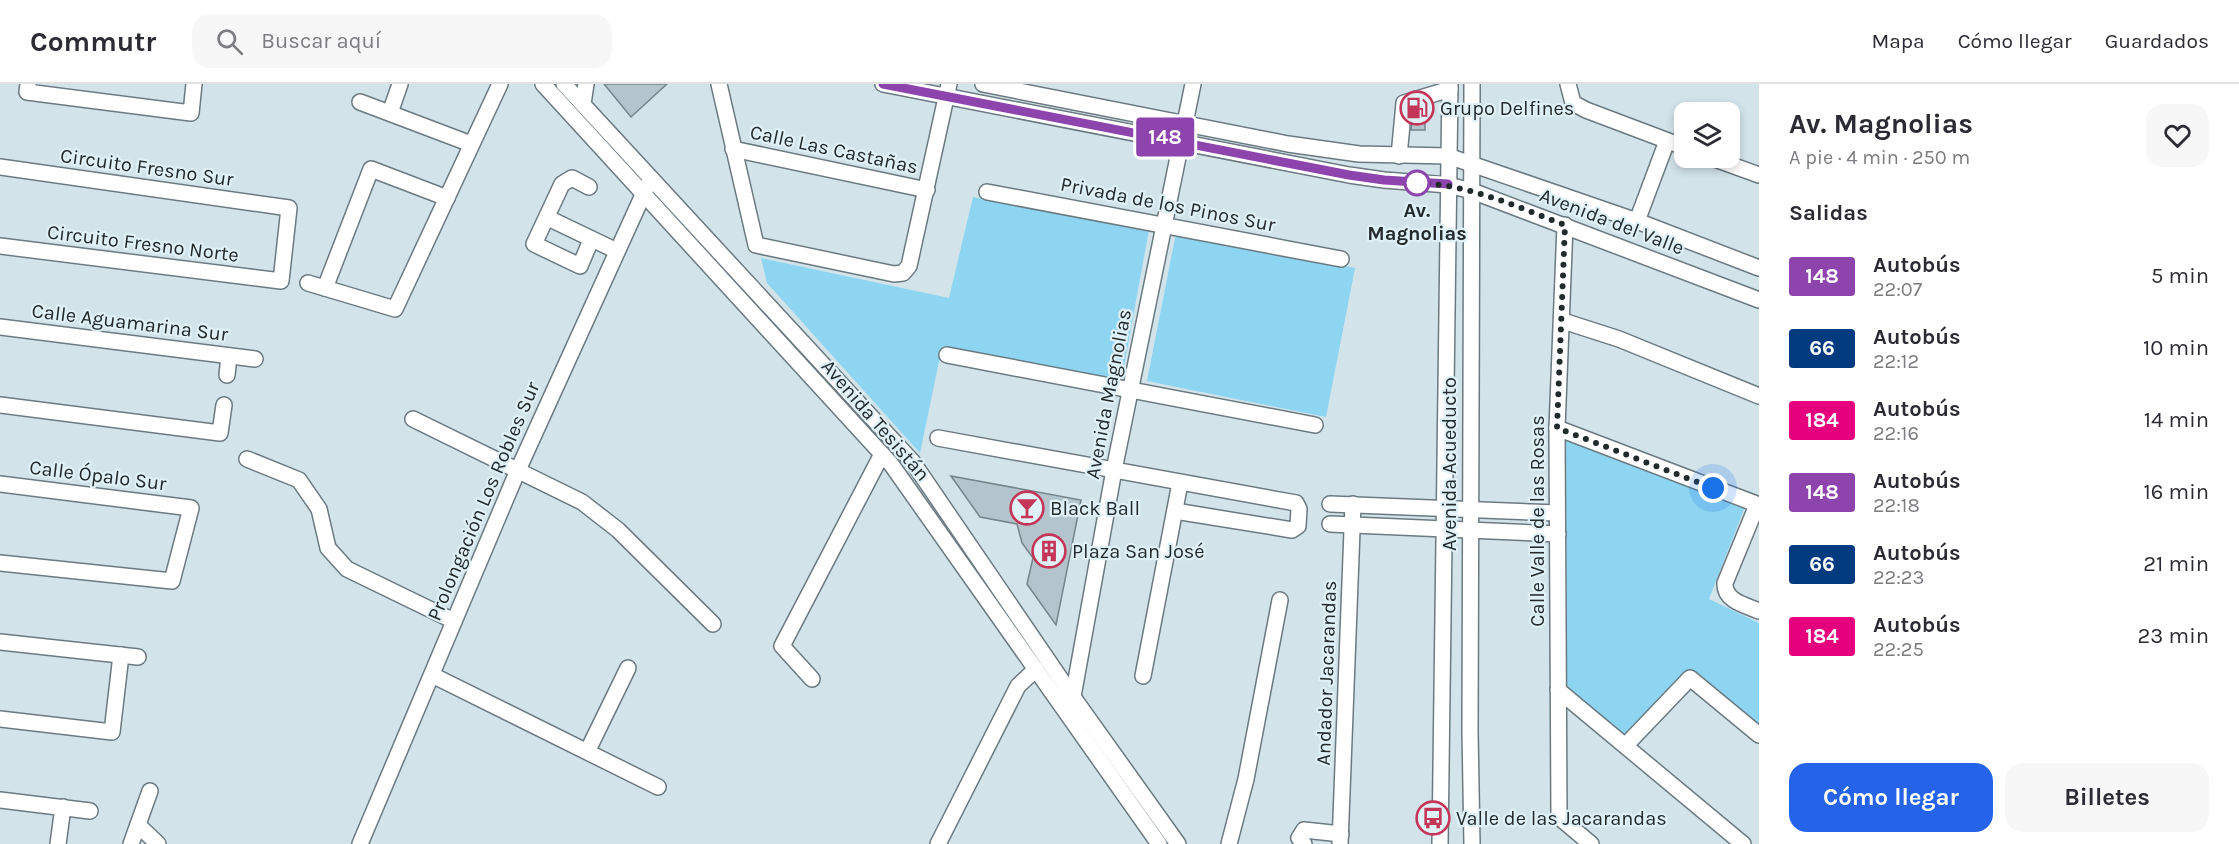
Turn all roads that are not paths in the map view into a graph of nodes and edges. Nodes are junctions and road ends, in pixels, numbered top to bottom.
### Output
1 (194, 84) edge
2 (400, 84) edge
3 (500, 84) edge
4 (543, 84) edge
5 (564, 84) edge
6 (586, 84) edge
7 (719, 84) edge
8 (883, 84) edge
9 (983, 84) edge
10 (1193, 84) edge
11 (1472, 84) edge
12 (1450, 86) edge
13 (1568, 86) edge
14 (28, 88) edge
15 (947, 90) edge
16 (360, 102) dead end
17 (583, 104) junction
18 (390, 113) junction
19 (1185, 124) junction
20 (1181, 140) junction
21 (1666, 141) junction
22 (471, 144) junction
23 (1288, 144) junction
24 (1674, 144) edge
25 (733, 148) junction
26 (1393, 155) junction
27 (1448, 156) junction
28 (1284, 161) junction
29 (1472, 162) junction
30 (0, 167) edge
31 (1740, 168) edge
32 (1759, 175) edge
33 (651, 178) junction
34 (1384, 180) junction
35 (1448, 184) junction
36 (589, 187) dead end
37 (927, 190) junction
38 (1472, 191) junction
39 (987, 192) dead end
40 (643, 194) junction
41 (447, 198) junction
42 (548, 218) junction
43 (1637, 221) junction
44 (1164, 225) junction
45 (1565, 225) junction
46 (591, 240) junction
47 (0, 246) edge
48 (617, 251) junction
49 (1341, 259) dead end
50 (1759, 268) edge
51 (281, 281) joint
52 (308, 283) dead end
53 (325, 288) junction
54 (1759, 300) edge
55 (1563, 321) junction
56 (0, 327) edge
57 (811, 350) junction
58 (947, 355) dead end
59 (229, 356) junction
60 (255, 359) dead end
61 (799, 363) junction
62 (227, 375) dead end
63 (1130, 389) junction
64 (1759, 396) edge
65 (0, 405) edge
66 (224, 405) dead end
67 (413, 419) dead end
68 (1315, 425) dead end
69 (1557, 428) junction
70 (938, 438) dead end
71 (882, 454) junction
72 (247, 459) dead end
73 (518, 470) junction
74 (1114, 470) junction
75 (1180, 483) junction
76 (0, 484) edge
77 (1330, 504) dead end
78 (1353, 504) junction
79 (1758, 505) edge
80 (1443, 507) junction
81 (1470, 510) junction
82 (1175, 511) junction
83 (1557, 513) junction
84 (1330, 524) dead end
85 (1353, 524) junction
86 (1444, 528) junction
87 (1470, 530) junction
88 (1558, 534) junction
89 (0, 563) edge
90 (1280, 600) dead end
91 (1759, 611) edge
92 (454, 621) junction
93 (713, 624) dead end
94 (0, 642) edge
95 (121, 655) junction
96 (138, 657) dead end
97 (628, 668) dead end
98 (1036, 669) junction
99 (432, 675) junction
100 (1143, 676) dead end
101 (812, 679) dead end
102 (1558, 690) junction
103 (1073, 697) junction
104 (1070, 714) junction
105 (0, 719) edge
106 (1759, 735) edge
107 (1626, 745) junction
108 (588, 750) junction
109 (658, 787) dead end
110 (150, 791) dead end
111 (0, 800) edge
112 (63, 807) junction
113 (90, 811) dead end
114 (138, 825) junction
115 (1341, 839) edge
116 (1301, 841) edge
117 (58, 844) edge
118 (131, 844) edge
119 (158, 844) edge
120 (360, 844) edge
121 (938, 844) edge
122 (1159, 844) edge
123 (1178, 844) edge
124 (1229, 844) edge
125 (1440, 844) edge
126 (1472, 844) edge
127 (1592, 844) edge
128 (1743, 844) edge

1 - 14 street
2 - 18 street
3 - 22 street
4 - 40 street, Avenida Tesistán
5 - 17 street, Avenida Tesistán
6 - 17 street
7 - 25 street
8 - 15 street, Avenida del Valle
9 - 19 street, Avenida del Valle
10 - 19 street, Avenida Magnolias
11 - 29 street, Avenida Acueducto
12 - 26 street
12 - 27 street, Avenida Acueducto
13 - 21 street
15 - 20 street, Avenida del Valle
15 - 37 street
16 - 18 street
17 - 33 street, Avenida Tesistán
18 - 22 street
19 - 20 street, Avenida Magnolias
19 - 23 street, Avenida del Valle
20 - 28 street, Avenida del Valle
20 - 44 street, Avenida Magnolias
21 - 24 street
21 - 43 street
22 - 41 street
23 - 26 street, Avenida del Valle
23 - 28 street
25 - 37 street, Calle Las Castañas
25 - 37 street
26 - 27 street, Avenida del Valle
26 - 34 street
27 - 29 street, Avenida del Valle
27 - 35 street, Avenida Acueducto
28 - 34 street, Avenida del Valle
29 - 38 street, Avenida Acueducto
29 - 43 street, Avenida del Valle
30 - 51 street, Circuito Fresno Sur
31 - 32 street
33 - 40 street, Prolongación Los Robles Sur
33 - 57 street, Avenida Tesistán
34 - 35 street, Avenida del Valle
35 - 38 street, Avenida del Valle
35 - 80 street, Avenida Acueducto
36 - 42 street
38 - 45 street, Avenida del Valle
38 - 81 street, Avenida Acueducto
39 - 44 street, Privada de los Pinos Sur
40 - 48 street, Prolongación Los Robles Sur
40 - 61 street, Avenida Tesistán
41 - 53 street
41 - 53 street
42 - 46 street
42 - 46 street
43 - 50 street, Avenida del Valle
44 - 49 street, Privada de los Pinos Sur
44 - 63 street, Avenida Magnolias
45 - 54 street, Avenida del Valle
45 - 55 street, Calle Valle de las Rosas
46 - 48 street
47 - 51 street, Circuito Fresno Norte
48 - 73 street, Prolongación Los Robles Sur
52 - 53 street
55 - 64 street
55 - 69 street, Calle Valle de las Rosas
56 - 59 street, Calle Aguamarina Sur
57 - 61 street
57 - 103 street, Avenida Tesistán
58 - 63 street
59 - 60 street, Calle Aguamarina Sur
59 - 62 street
61 - 71 street, Avenida Tesistán
63 - 68 street
63 - 74 street, Avenida Magnolias
65 - 66 street
67 - 73 street
69 - 79 street
69 - 83 street, Calle Valle de las Rosas
70 - 74 street
71 - 98 street, Avenida Tesistán
71 - 101 street
72 - 92 street
73 - 92 street, Prolongación Los Robles Sur
73 - 93 street
74 - 75 street
74 - 103 street, Avenida Magnolias
75 - 82 street
75 - 82 street
76 - 89 street, Calle Ópalo Sur
77 - 78 street
78 - 80 street
78 - 85 street, Andador Jacarandas
79 - 91 street
80 - 81 street
80 - 86 street, Avenida Acueducto
81 - 83 street
81 - 87 street, Avenida Acueducto
82 - 100 street
83 - 88 street, Calle Valle de las Rosas
84 - 85 street
85 - 86 street
85 - 115 street, Andador Jacarandas
86 - 87 street
86 - 125 street, Avenida Acueducto
87 - 88 street
87 - 126 street, Avenida Acueducto
88 - 102 street, Calle Valle de las Rosas
90 - 124 street
92 - 99 street, Prolongación Los Robles Sur
94 - 95 street
95 - 96 street
95 - 105 street
97 - 108 street
98 - 104 street, Avenida Tesistán
98 - 121 street
99 - 108 street
99 - 120 street, Prolongación Los Robles Sur
102 - 107 street
102 - 127 street, Calle Valle de las Rosas
103 - 104 street, Avenida Magnolias
103 - 123 street, Avenida Tesistán
104 - 122 street, Avenida Tesistán
106 - 107 street
107 - 128 street
108 - 109 street
110 - 114 street
111 - 112 street
112 - 113 street
112 - 117 street
114 - 118 street
114 - 119 street
115 - 116 street

